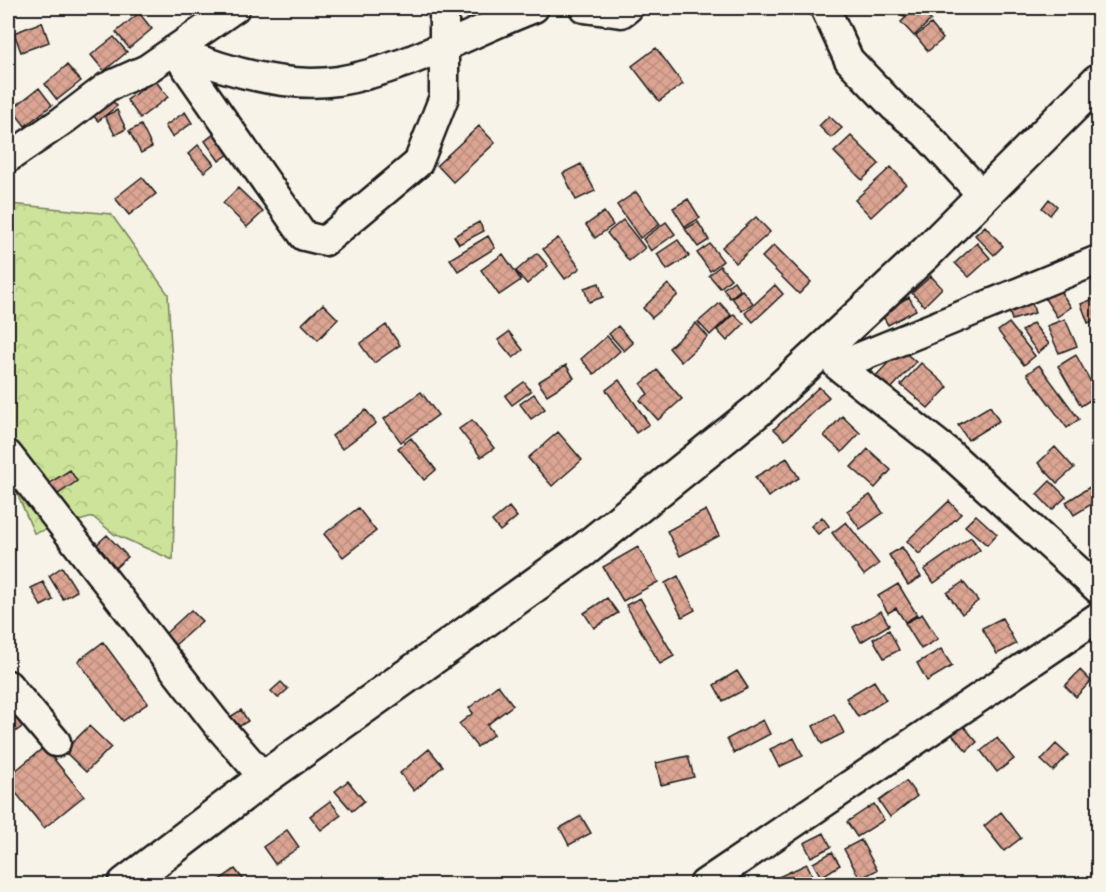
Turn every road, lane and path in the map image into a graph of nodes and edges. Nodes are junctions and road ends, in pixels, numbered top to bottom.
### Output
1 (235, 8) edge
2 (444, 8) edge
3 (534, 8) edge
4 (584, 8) edge
5 (628, 8) edge
6 (825, 8) edge
7 (444, 45) junction
8 (174, 50) junction
9 (1098, 81) edge
10 (8, 158) edge
11 (982, 195) junction
12 (1098, 260) edge
13 (831, 358) junction
14 (8, 455) edge
15 (1098, 589) edge
16 (1098, 617) edge
17 (8, 685) edge
18 (56, 742) dead end
19 (264, 778) junction
20 (125, 885) edge
21 (704, 885) edge

1 - 8 street
2 - 7 street
3 - 7 street
4 - 5 street
6 - 11 street
7 - 8 street
7 - 8 street
8 - 10 street
9 - 11 highway
11 - 13 highway
12 - 13 street
13 - 15 street
13 - 19 highway
14 - 19 street
16 - 21 street
17 - 18 street
19 - 20 highway

